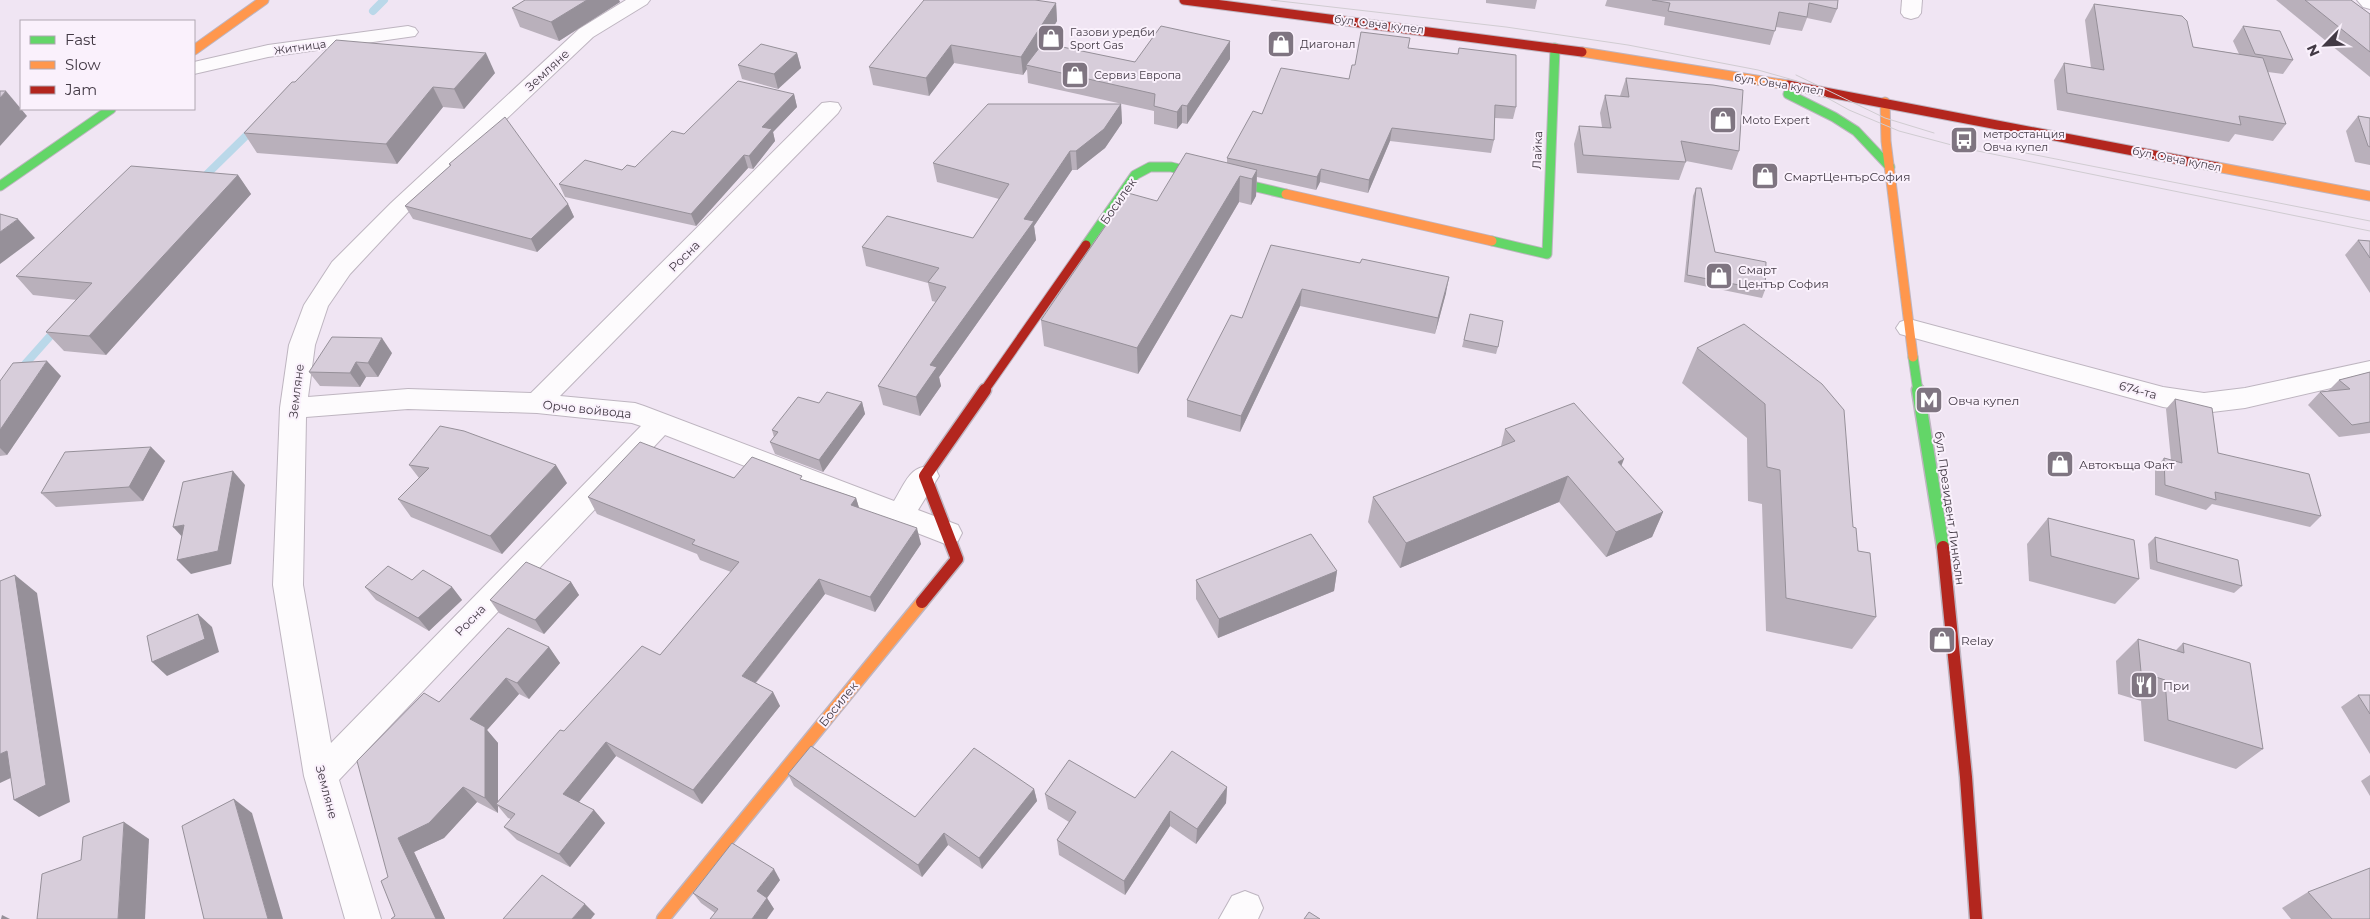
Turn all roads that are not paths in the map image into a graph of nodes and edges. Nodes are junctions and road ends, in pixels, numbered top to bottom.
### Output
1 (264, 0) edge
2 (640, 0) edge
3 (1184, 0) edge
4 (2367, 0) edge
5 (2370, 3) edge
6 (408, 32) dead end
7 (1555, 48) junction
8 (195, 49) edge
9 (195, 68) edge
10 (1764, 82) junction
11 (1885, 102) junction
12 (830, 108) dead end
13 (110, 110) edge
14 (1890, 167) junction
15 (0, 186) edge
16 (2370, 196) edge
17 (1546, 254) joint
18 (1909, 328) junction
19 (2370, 370) edge
20 (537, 404) junction
21 (293, 408) junction
22 (661, 422) junction
23 (925, 476) junction
24 (900, 514) junction
25 (948, 534) junction
26 (321, 776) junction
27 (362, 919) edge
28 (663, 919) edge
29 (1976, 919) edge

1 - 8 street
2 - 21 street, Земляне
3 - 7 street, бул. Овча купел
4 - 5 street
6 - 9 street, Житница
7 - 10 street, бул. Овча купел
7 - 17 street, Лайка
10 - 11 street, бул. Овча купел
10 - 14 street
11 - 14 street, бул. Президент Линкълн
11 - 16 street, бул. Овча купел
12 - 20 street, Росна
13 - 15 street
14 - 18 street, бул. Президент Линкълн
17 - 23 street, Босилек
18 - 19 street, 674-та
18 - 29 street, бул. Президент Линкълн
20 - 21 street, Орчо войвода
20 - 22 street, Орчо войвода
21 - 26 street, Земляне
22 - 24 street, Орчо войвода
22 - 26 street, Росна
23 - 24 street, Босилек
23 - 25 street, Босилек
24 - 25 street, Орчо войвода
25 - 28 street, Босилек
26 - 27 street, Земляне

